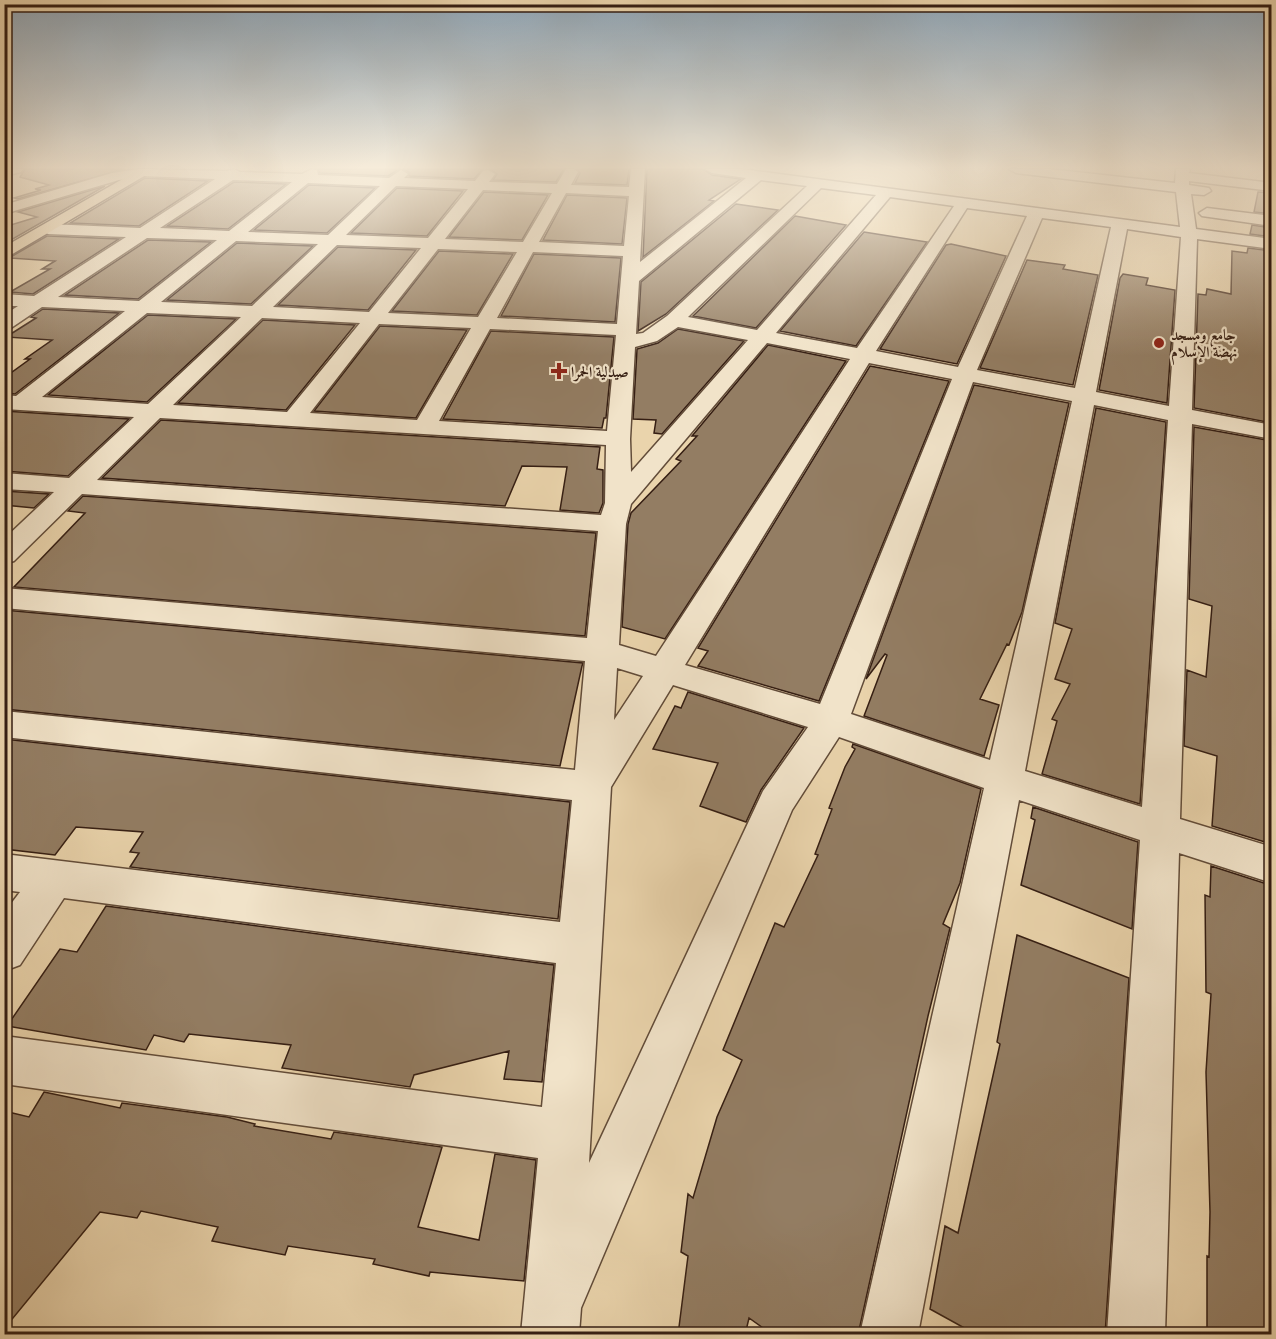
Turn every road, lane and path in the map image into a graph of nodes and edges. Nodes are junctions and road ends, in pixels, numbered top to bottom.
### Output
1 (44, 231) edge
2 (128, 231) edge
3 (239, 231) edge
4 (342, 231) edge
5 (442, 231) edge
6 (537, 231) edge
7 (633, 231) edge
8 (678, 231) edge
9 (767, 231) edge
10 (854, 231) edge
11 (944, 231) edge
12 (1028, 231) edge
13 (1118, 231) edge
14 (1182, 231) edge
15 (1230, 231) edge
16 (144, 232) junction
17 (233, 236) junction
18 (32, 238) junction
19 (333, 240) junction
20 (433, 243) junction
21 (1272, 244) edge
22 (4, 247) edge
23 (528, 247) junction
24 (4, 254) edge
25 (631, 265) junction
26 (4, 300) edge
27 (38, 302) junction
28 (143, 307) junction
29 (257, 312) junction
30 (374, 318) junction
31 (674, 320) junction
32 (484, 323) junction
33 (4, 324) edge
34 (765, 336) junction
35 (626, 337) junction
36 (863, 355) junction
37 (965, 375) junction
38 (1084, 397) junction
39 (13, 402) edge
40 (155, 411) junction
41 (1180, 415) junction
42 (294, 419) junction
43 (424, 427) junction
44 (1272, 432) edge
45 (618, 439) junction
46 (4, 481) edge
47 (76, 486) junction
48 (615, 514) junction
49 (4, 555) edge
50 (4, 598) edge
51 (601, 651) junction
52 (664, 670) junction
53 (831, 721) junction
54 (4, 724) edge
55 (1004, 780) junction
56 (591, 787) junction
57 (1160, 830) junction
58 (1272, 866) edge
59 (4, 872) edge
60 (54, 878) junction
61 (579, 945) junction
62 (4, 950) edge
63 (4, 1060) edge
64 (565, 1136) junction
65 (550, 1322) edge
66 (889, 1335) edge
67 (1136, 1335) edge

1 - 18 main road
2 - 16 street
3 - 17 street
4 - 19 street
5 - 20 street
6 - 23 street
7 - 25 street
8 - 25 street
9 - 31 street
10 - 34 street
11 - 36 street
12 - 37 street
13 - 38 street
14 - 41 street
15 - 21 street
16 - 17 street
16 - 27 street
17 - 19 street
17 - 28 street
18 - 22 street
18 - 24 main road
19 - 20 street
19 - 29 street
20 - 23 street
20 - 30 street
23 - 25 street
23 - 32 street
25 - 35 street
26 - 27 street
27 - 28 street
27 - 33 street
28 - 29 street
28 - 39 street
29 - 30 street
29 - 40 street
30 - 32 street
30 - 42 street
31 - 34 street
31 - 35 street
32 - 35 street
32 - 43 street
34 - 36 street
34 - 48 street
35 - 45 street
36 - 37 street
36 - 52 street
37 - 38 street
37 - 53 street
38 - 41 street
38 - 55 street
39 - 40 street
40 - 42 street
40 - 47 street
41 - 44 street
41 - 57 street
42 - 43 street
43 - 45 street
45 - 48 street
46 - 47 street
47 - 48 street
47 - 49 street
48 - 51 street
50 - 51 street
51 - 52 street
51 - 56 street
52 - 53 street
52 - 56 street
53 - 55 street
53 - 65 street
54 - 56 street
55 - 57 street
55 - 66 street
56 - 61 street
57 - 58 street
57 - 67 street
59 - 60 street
60 - 61 street
60 - 62 street
61 - 64 street
63 - 64 street
64 - 65 street

